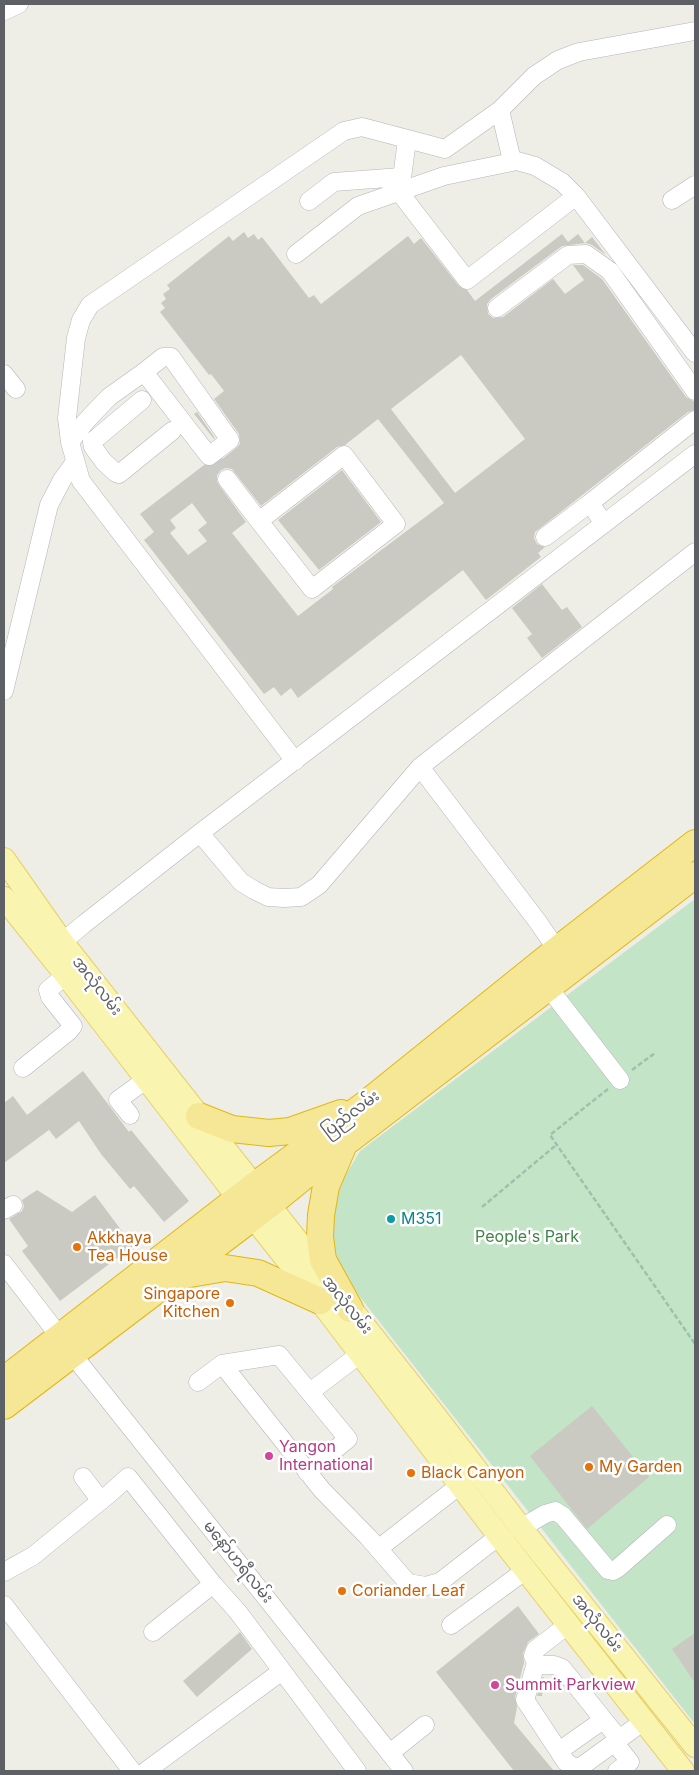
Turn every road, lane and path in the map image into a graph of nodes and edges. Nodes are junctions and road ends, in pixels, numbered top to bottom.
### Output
1 (19, 4) edge
2 (4, 11) edge
3 (695, 31) edge
4 (500, 110) junction
5 (407, 140) junction
6 (512, 161) junction
7 (400, 185) junction
8 (695, 185) edge
9 (576, 196) junction
10 (672, 200) dead end
11 (309, 201) dead end
12 (296, 254) dead end
13 (497, 308) dead end
14 (695, 353) edge
15 (144, 372) junction
16 (4, 374) edge
17 (16, 389) dead end
18 (695, 391) edge
19 (142, 400) dead end
20 (695, 420) edge
21 (172, 431) dead end
22 (70, 442) junction
23 (695, 454) edge
24 (75, 462) junction
25 (104, 462) junction
26 (227, 479) tunnel mouth
27 (81, 481) junction
28 (590, 503) junction
29 (259, 521) junction
30 (604, 524) junction
31 (545, 537) dead end
32 (695, 552) edge
33 (4, 691) edge
34 (295, 762) junction
35 (420, 767) junction
36 (200, 833) junction
37 (695, 843) edge
38 (4, 859) edge
39 (695, 875) edge
40 (4, 898) edge
41 (56, 948) junction
42 (557, 950) junction
43 (66, 975) junction
44 (548, 987) junction
45 (655, 1053) dead end
46 (23, 1068) dead end
47 (147, 1079) junction
48 (620, 1080) junction
49 (367, 1103) junction
50 (130, 1115) dead end
51 (199, 1116) junction
52 (345, 1143) junction
53 (555, 1146) junction
54 (254, 1202) junction
55 (482, 1207) dead end
56 (4, 1264) edge
57 (175, 1277) junction
58 (320, 1301) junction
59 (350, 1310) junction
60 (695, 1344) edge
61 (66, 1346) junction
62 (368, 1348) junction
63 (222, 1364) junction
64 (4, 1380) edge
65 (198, 1382) dead end
66 (310, 1392) junction
67 (4, 1406) edge
68 (307, 1472) junction
69 (83, 1477) dead end
70 (460, 1486) junction
71 (101, 1501) junction
72 (667, 1525) dead end
73 (521, 1528) junction
74 (499, 1536) junction
75 (378, 1549) junction
76 (526, 1570) junction
77 (4, 1572) edge
78 (213, 1584) junction
79 (4, 1604) edge
80 (569, 1624) junction
81 (451, 1625) dead end
82 (153, 1632) dead end
83 (612, 1641) junction
84 (593, 1655) junction
85 (536, 1663) junction
86 (282, 1671) junction
87 (603, 1720) junction
88 (644, 1721) junction
89 (425, 1726) dead end
90 (617, 1740) junction
91 (695, 1746) edge
92 (559, 1751) junction
93 (390, 1753) junction
94 (575, 1770) edge
95 (132, 1771) edge
96 (146, 1771) edge
97 (357, 1771) edge
98 (404, 1771) edge
99 (617, 1771) edge
100 (683, 1771) edge

1 - 2 street
3 - 4 street
4 - 5 street
4 - 6 street
5 - 7 street
5 - 22 street
6 - 7 street
6 - 9 street
7 - 9 street
7 - 11 street
7 - 12 street
8 - 10 street
9 - 14 street
13 - 18 street
15 - 15 street
15 - 22 street
16 - 17 street
19 - 25 street
20 - 28 street
21 - 25 street
22 - 24 street
23 - 30 street
24 - 27 street
24 - 33 street
25 - 27 street
26 - 29 street
27 - 34 street
28 - 30 street
28 - 31 street
29 - 29 street
30 - 34 street
32 - 35 street
34 - 36 street
35 - 36 street
35 - 42 street
36 - 41 street
37 - 42 highway, ပြည်လမ်း
38 - 41 main road, အလုံလမ်း
39 - 44 highway, ပြည်လမ်း
40 - 41 main road, အလုံလမ်း
41 - 43 main road, အလုံလမ်း
41 - 51 main road, အလုံလမ်း
42 - 49 highway, ပြည်လမ်း
43 - 46 street
43 - 47 main road, အလုံလမ်း
44 - 48 street
44 - 52 highway, ပြည်လမ်း
45 - 48 path
47 - 50 street
47 - 54 main road, အလုံလမ်း
48 - 53 path
49 - 51 highway
49 - 54 highway, ပြည်လမ်း
51 - 54 main road, အလုံလမ်း
52 - 54 highway, ပြည်လမ်း
52 - 59 highway
53 - 55 path
53 - 60 path
54 - 57 highway, ပြည်လမ်း
54 - 58 main road, အလုံလမ်း
54 - 59 main road, အလုံလမ်း
54 - 61 highway, ပြည်လမ်း
56 - 61 street, မနော်ဟရီလမ်း
57 - 58 highway
57 - 61 highway, ပြည်လမ်း
58 - 62 main road, အလုံလမ်း
59 - 62 main road, အလုံလမ်း
61 - 64 highway, ပြည်လမ်း
61 - 67 highway, ပြည်လမ်း
61 - 93 street, မနော်ဟရီလမ်း
62 - 66 street
62 - 70 main road, အလုံလမ်း
62 - 73 main road, အလုံလမ်း
63 - 65 street
63 - 66 street
63 - 68 street
66 - 68 street
68 - 75 street
69 - 71 street
70 - 74 main road, အလုံလမ်း
70 - 75 street
71 - 77 street
71 - 78 street
72 - 73 street
73 - 83 main road, အလုံလမ်း
74 - 75 street
74 - 76 main road, အလုံလမ်း
76 - 80 main road, အလုံလမ်း
76 - 81 street
78 - 82 street
78 - 86 street
79 - 95 street
80 - 84 main road, အလုံလမ်း
80 - 85 street
83 - 84 street
83 - 91 main road, အလုံလမ်း
84 - 88 main road, အလုံလမ်း
85 - 87 street
85 - 92 street
86 - 96 street
86 - 97 street
87 - 90 street
87 - 92 street
88 - 90 street
88 - 100 main road, အလုံလမ်း
89 - 93 street
90 - 94 street
90 - 99 street
92 - 94 street
93 - 98 street, မနော်ဟရီလမ်း

